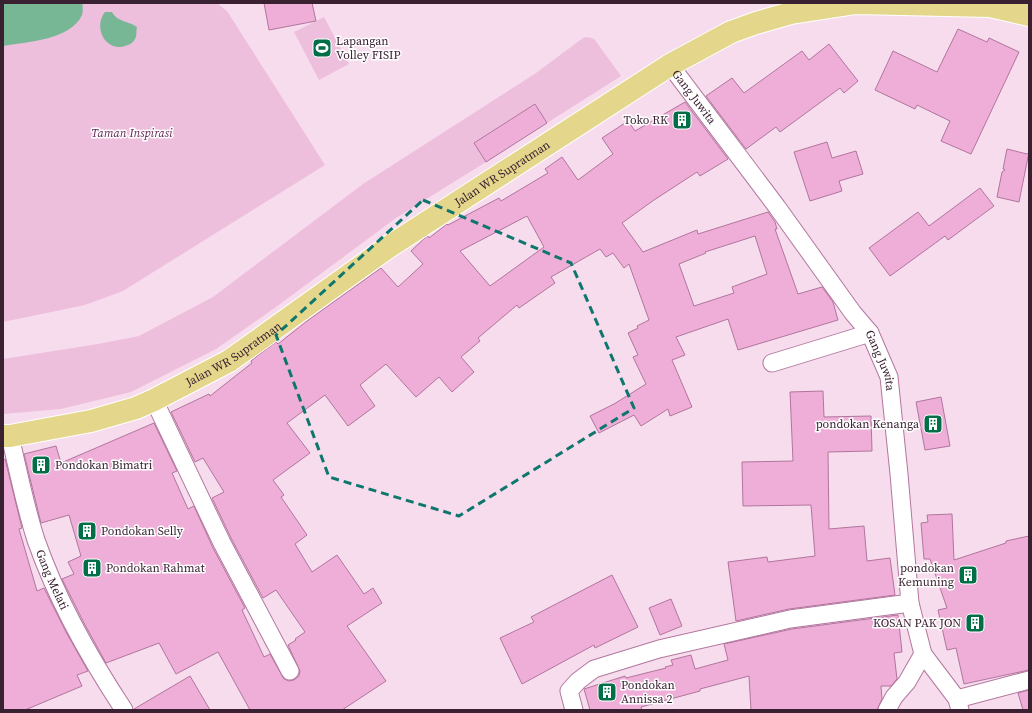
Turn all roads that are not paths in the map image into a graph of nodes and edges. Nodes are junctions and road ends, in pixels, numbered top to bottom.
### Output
1 (1029, 15) edge
2 (670, 65) junction
3 (870, 333) junction
4 (772, 362) dead end
5 (154, 400) junction
6 (6, 436) edge
7 (910, 603) junction
8 (923, 654) junction
9 (290, 671) dead end
10 (1029, 680) edge
11 (959, 704) edge
12 (124, 710) edge
13 (574, 710) edge
14 (887, 710) edge

1 - 2 highway, Jalan WR Supratman
2 - 3 street, Gang Juwita
2 - 5 highway, Jalan WR Supratman
3 - 4 street
3 - 7 street, Gang Juwita
5 - 6 highway, Jalan WR Supratman
5 - 9 street
6 - 12 street, Gang Melati
7 - 8 street, Gang Juwita
7 - 13 street
8 - 11 street
8 - 14 street
10 - 11 street

